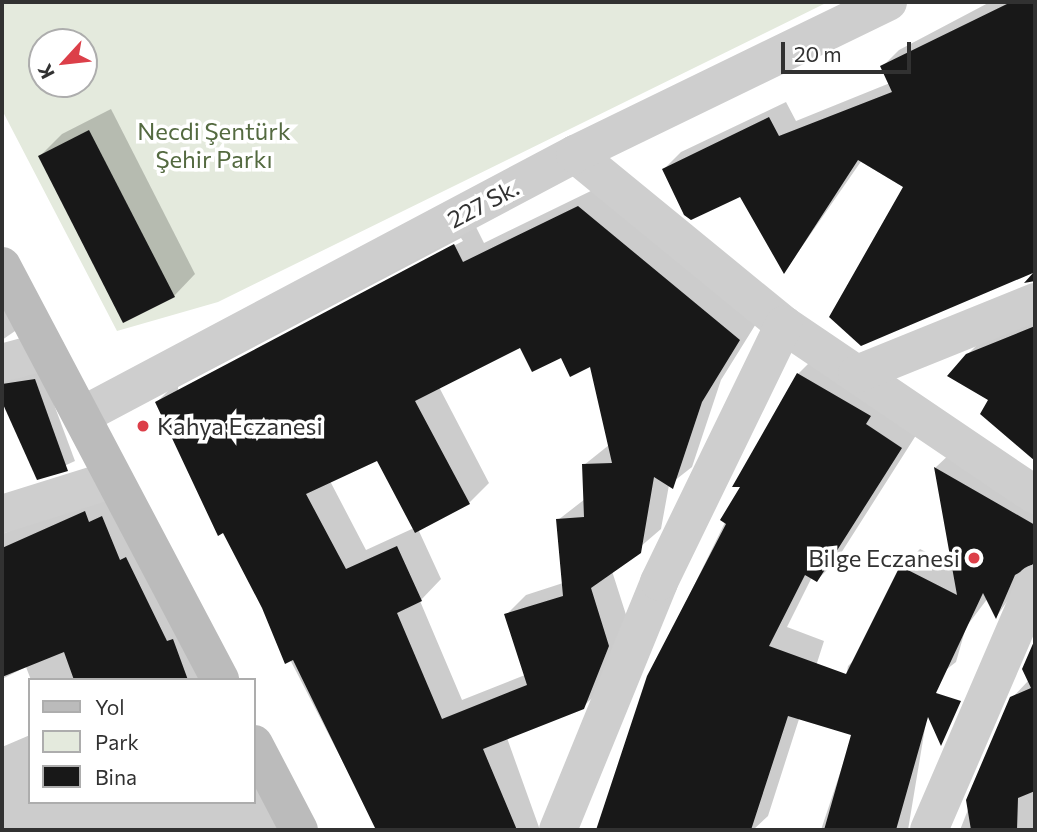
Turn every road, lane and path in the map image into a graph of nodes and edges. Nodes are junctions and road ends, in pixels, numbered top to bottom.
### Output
1 (888, 2) edge
2 (575, 154) junction
3 (2, 266) edge
4 (1035, 302) edge
5 (784, 325) junction
6 (46, 351) junction
7 (2, 363) edge
8 (857, 374) junction
9 (83, 415) junction
10 (114, 480) junction
11 (1035, 495) edge
12 (2, 514) edge
13 (1035, 584) edge
14 (219, 678) edge
15 (256, 748) edge
16 (299, 830) edge
17 (558, 830) edge
18 (929, 830) edge

1 - 2 street, 227 Sk.
2 - 5 street
2 - 9 street, 227 Sk.
3 - 6 street
4 - 8 street
5 - 8 street
5 - 17 street
6 - 7 street
6 - 9 street
8 - 11 street
9 - 10 street
10 - 12 street
10 - 14 street
13 - 18 street
15 - 16 street

